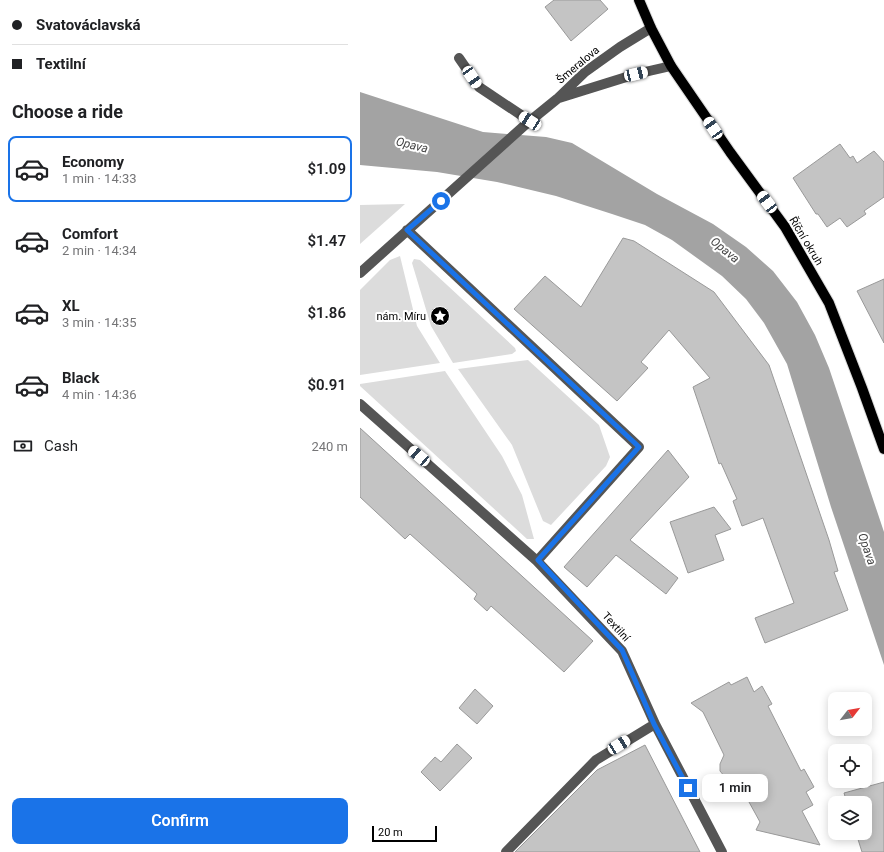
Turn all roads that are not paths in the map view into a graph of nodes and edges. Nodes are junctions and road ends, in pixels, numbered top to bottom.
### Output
1 (640, 0) edge
2 (651, 28) junction
3 (459, 58) dead end
4 (670, 66) junction
5 (557, 99) junction
6 (528, 123) junction
7 (407, 230) junction
8 (360, 273) edge
9 (360, 404) edge
10 (884, 449) edge
11 (538, 560) junction
12 (654, 724) junction
13 (506, 852) edge
14 (722, 852) edge

1 - 2 main road, Říční okruh
2 - 4 main road, Říční okruh
2 - 5 street, Šmeralova
3 - 6 street
4 - 5 street
4 - 10 main road, Říční okruh
5 - 6 street, Šmeralova
6 - 7 street, Šmeralova
7 - 8 street, Šmeralova
7 - 11 street
9 - 11 street
11 - 12 street, Textilní
12 - 13 street
12 - 14 street, Textilní

